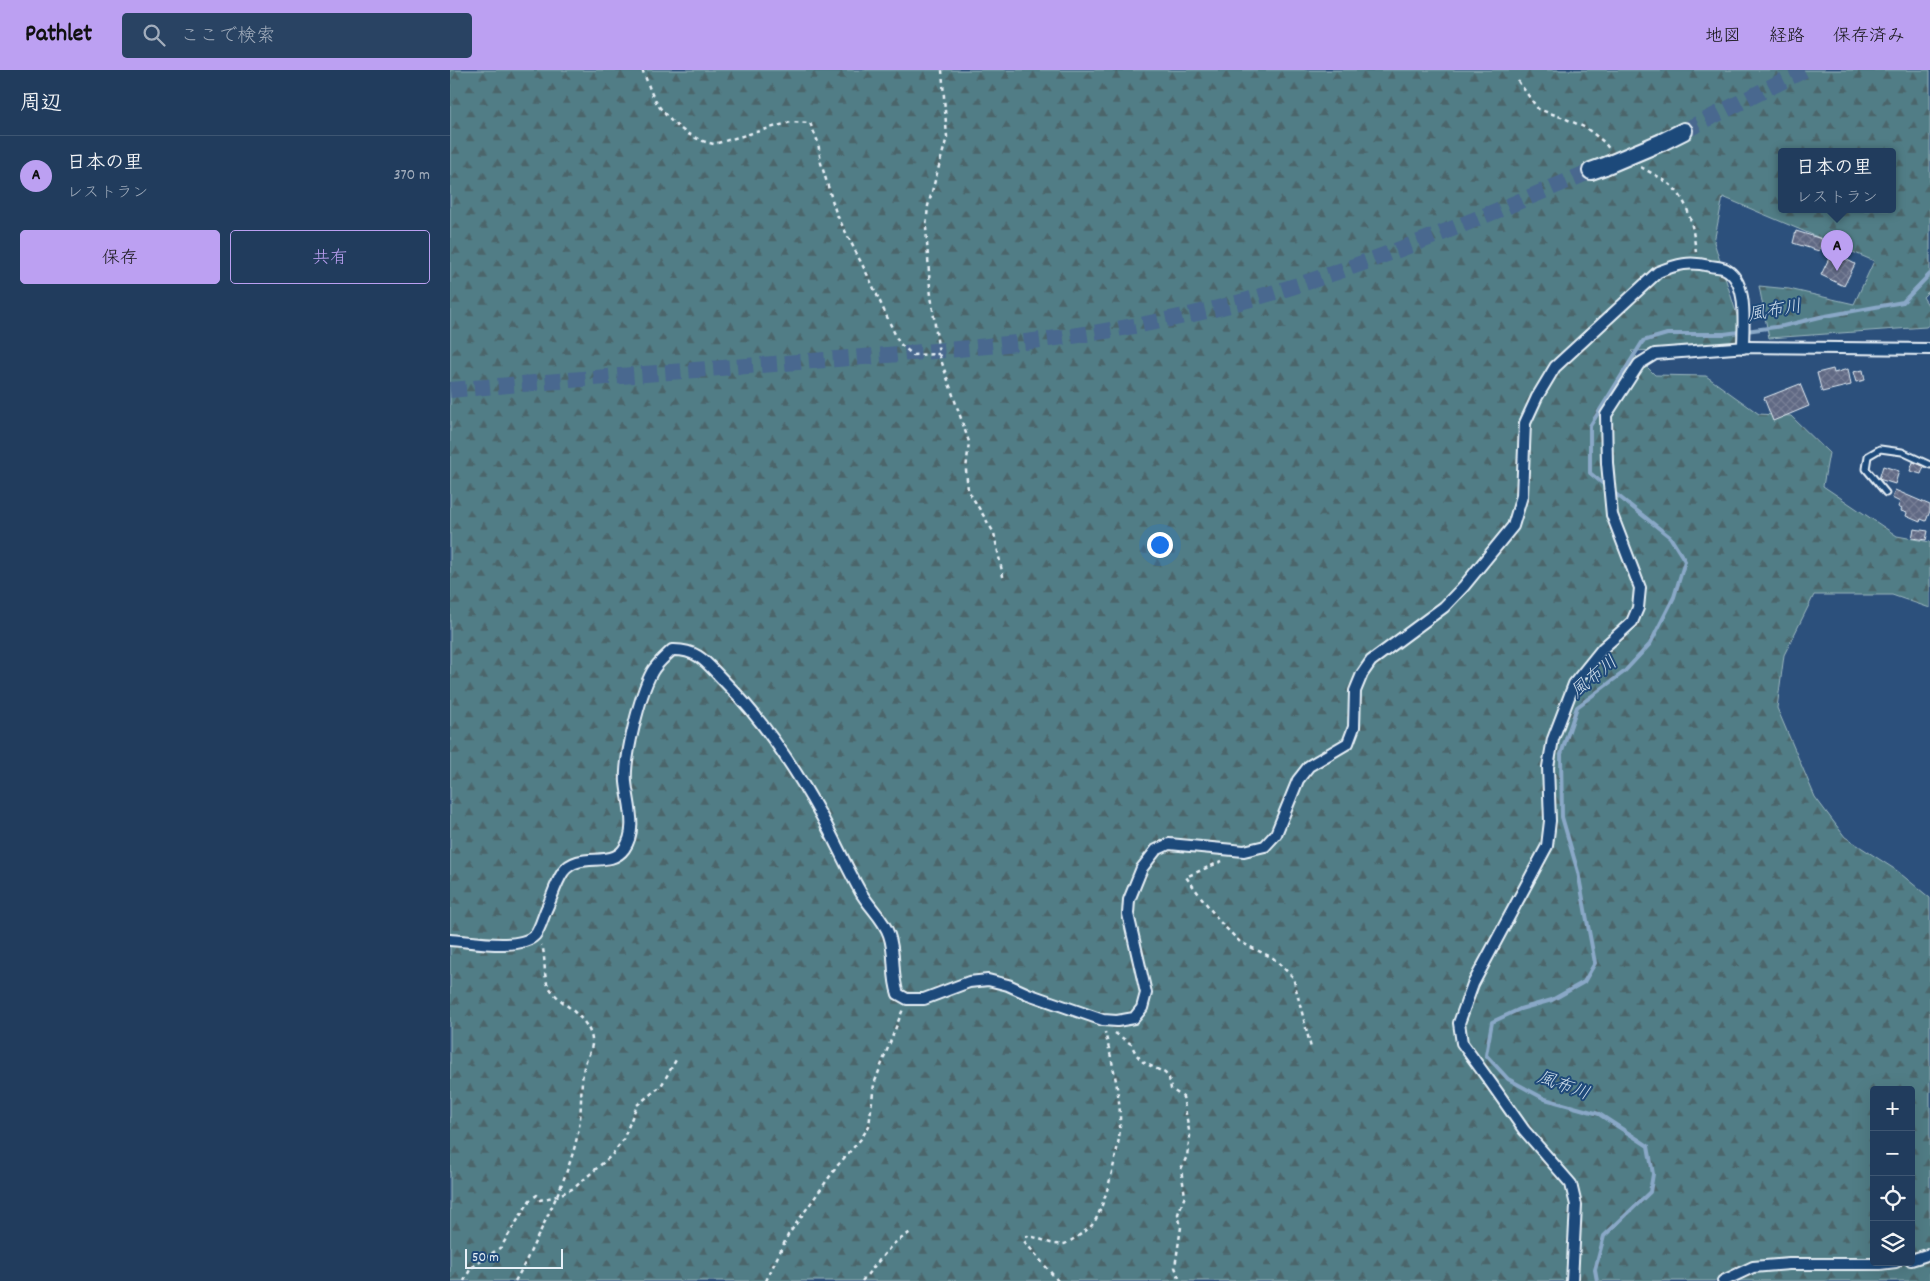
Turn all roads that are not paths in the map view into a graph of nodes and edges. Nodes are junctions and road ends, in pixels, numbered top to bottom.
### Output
1 (1684, 132) tunnel mouth
2 (1598, 169) tunnel mouth
3 (1743, 348) junction
4 (1930, 349) edge
5 (1930, 465) edge
6 (1886, 493) dead end
7 (450, 940) edge
8 (1930, 1254) edge
9 (1915, 1259) edge
10 (1870, 1264) edge
11 (1572, 1281) edge
12 (1723, 1281) edge

1 - 2 highway, bridge
3 - 4 street
3 - 7 street
3 - 11 street
5 - 6 lane
8 - 9 street
10 - 12 street

